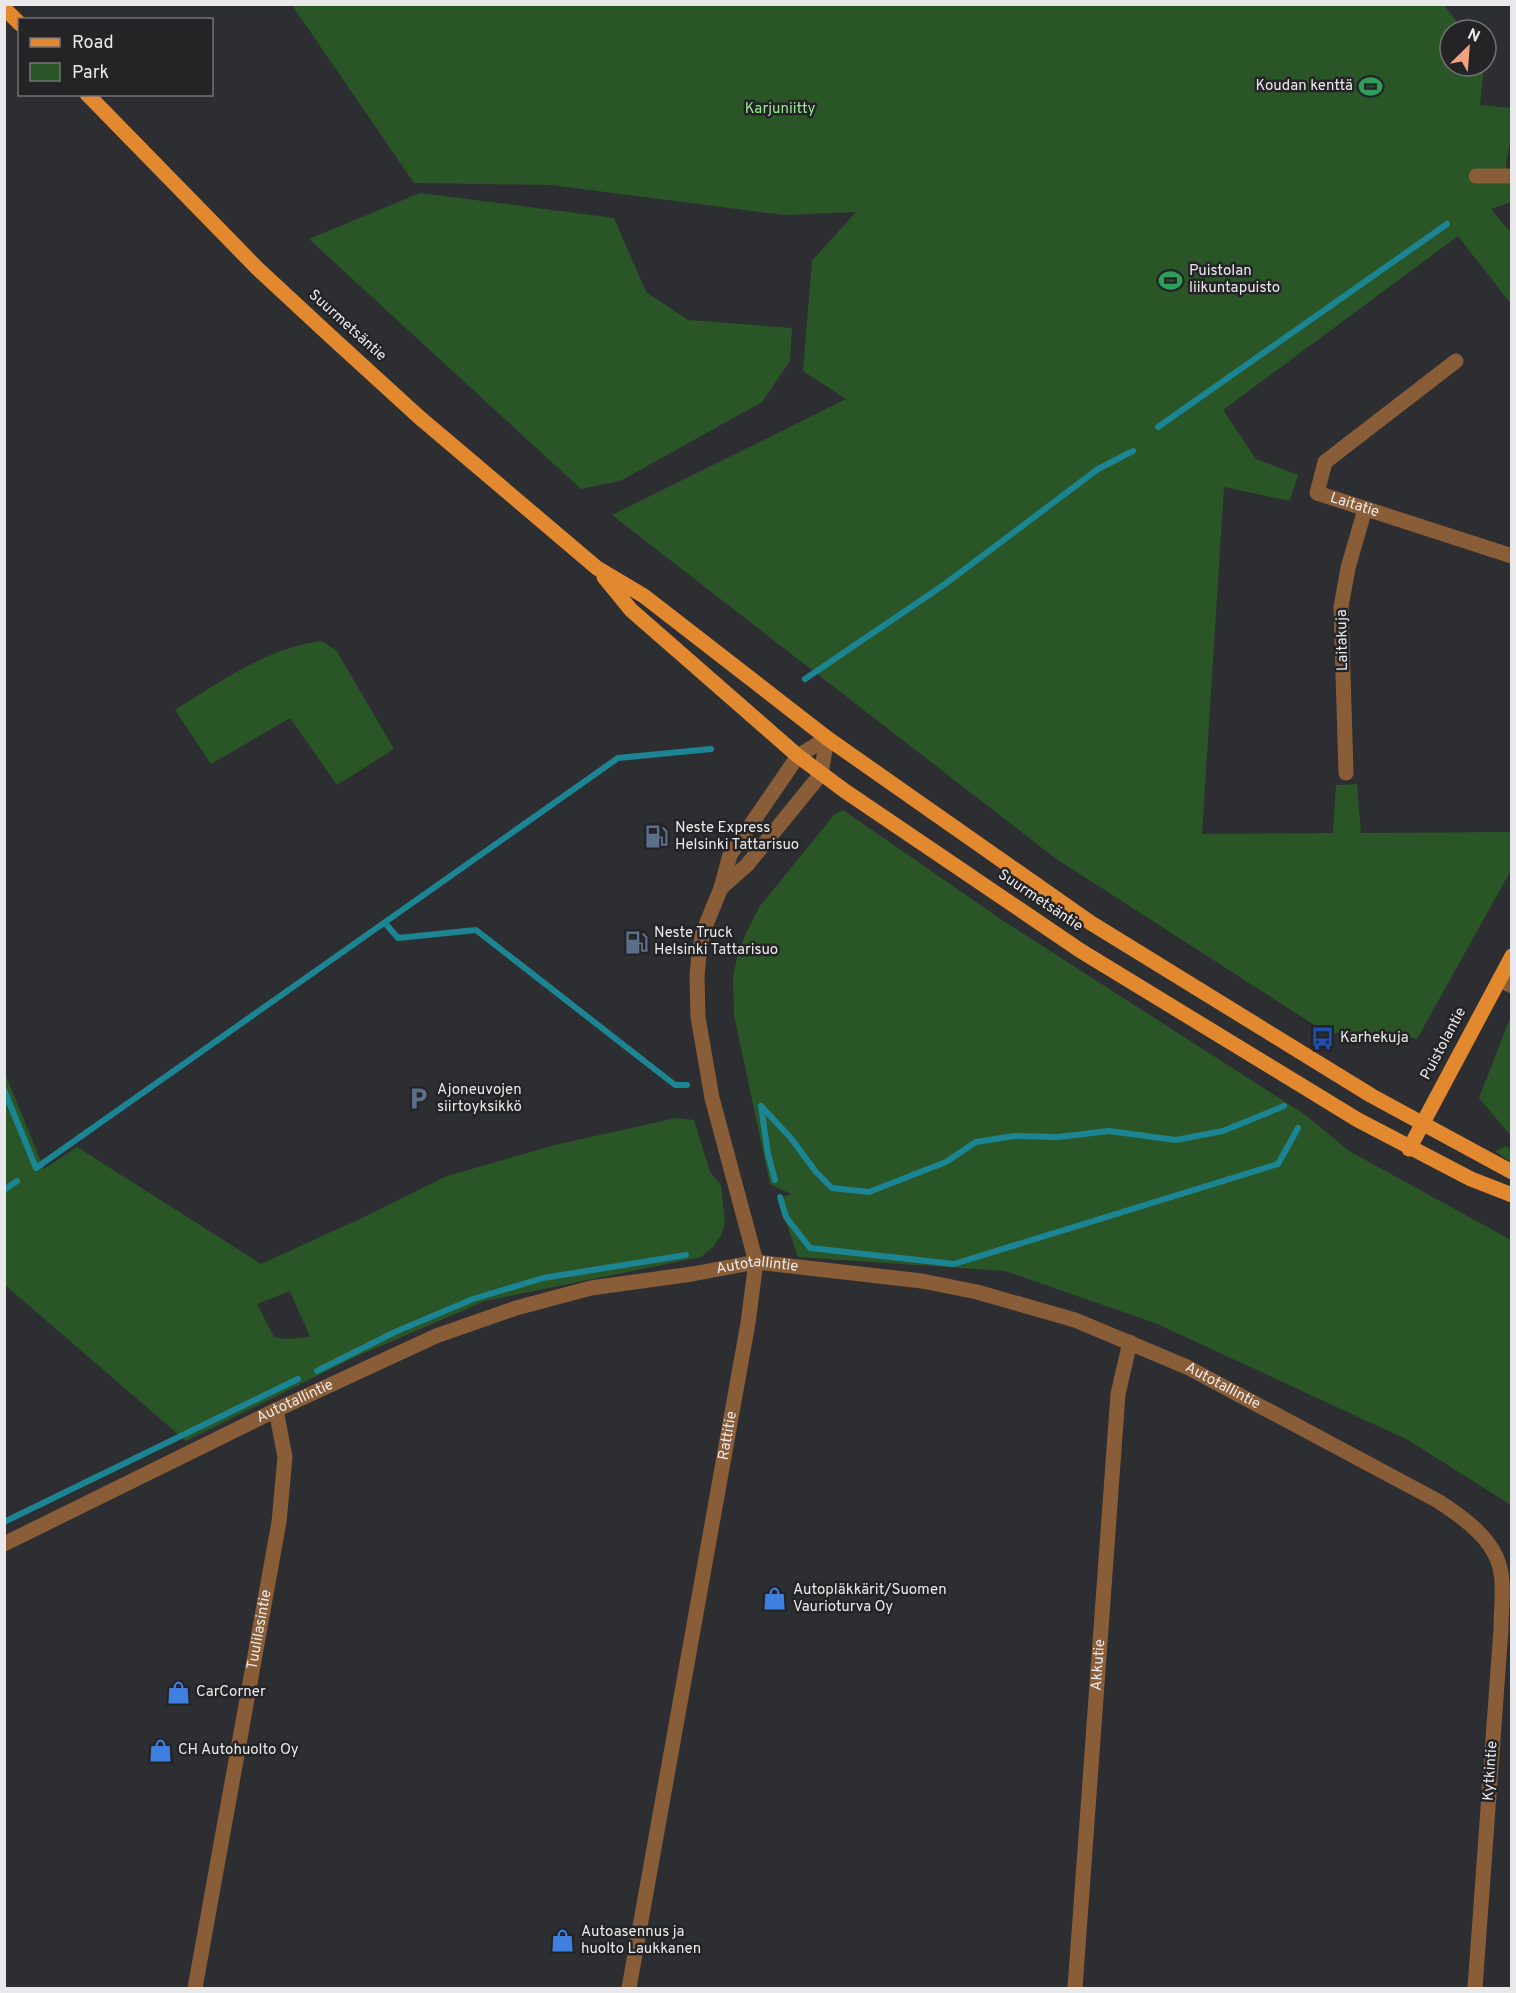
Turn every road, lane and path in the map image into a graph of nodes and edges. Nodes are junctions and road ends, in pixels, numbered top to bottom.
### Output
1 (4, 8) edge
2 (18, 22) edge
3 (89, 96) edge
4 (1476, 176) dead end
5 (1512, 176) edge
6 (1456, 361) dead end
7 (1365, 509) junction
8 (1512, 556) edge
9 (597, 568) junction
10 (827, 738) junction
11 (798, 756) junction
12 (1346, 773) dead end
13 (821, 774) junction
14 (721, 888) junction
15 (1512, 956) edge
16 (1505, 983) edge
17 (1423, 1123) junction
18 (1409, 1149) junction
19 (1512, 1172) edge
20 (1512, 1195) edge
21 (756, 1262) junction
22 (1130, 1342) junction
23 (276, 1410) junction
24 (4, 1544) edge
25 (1495, 1555) joint
26 (195, 1989) edge
27 (629, 1989) edge
28 (1075, 1989) edge
29 (1475, 1989) edge

1 - 2 main road
3 - 9 main road, Suurmetsäntie
4 - 5 street
6 - 7 street, Laitatie
7 - 8 street, Laitatie
7 - 12 street, Laitakuja
9 - 10 main road, Suurmetsäntie
9 - 11 main road, Suurmetsäntie
10 - 11 street, Rattitie
10 - 13 street, Rattitie
10 - 17 main road, Suurmetsäntie
11 - 13 main road, Suurmetsäntie
11 - 14 street, Rattitie
13 - 14 street, Rattitie
13 - 18 main road, Suurmetsäntie
14 - 21 street, Rattitie
15 - 16 main road, Puistolantie
16 - 17 main road, Puistolantie
17 - 18 main road, Puistolantie
17 - 19 main road, Suurmetsäntie
18 - 20 main road, Suurmetsäntie
21 - 22 street, Autotallintie
21 - 23 street, Autotallintie
21 - 27 street, Rattitie
22 - 25 street, Autotallintie
22 - 28 street, Akkutie
23 - 24 street, Autotallintie
23 - 26 street, Tuulilasintie
25 - 29 street, Kytkintie

